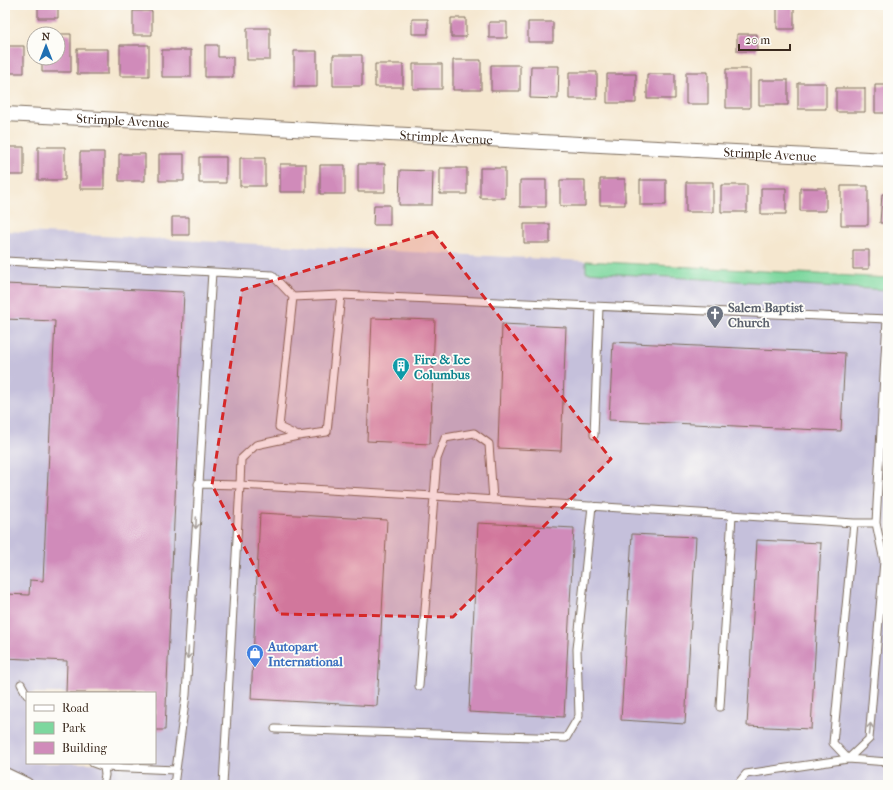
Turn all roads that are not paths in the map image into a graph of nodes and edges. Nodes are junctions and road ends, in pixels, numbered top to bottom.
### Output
1 (5, 114) edge
2 (888, 160) edge
3 (5, 261) edge
4 (212, 272) junction
5 (341, 295) junction
6 (293, 297) junction
7 (599, 307) junction
8 (888, 319) edge
9 (594, 435) dead end
10 (298, 436) junction
11 (198, 484) junction
12 (240, 485) junction
13 (434, 496) junction
14 (493, 500) junction
15 (592, 506) junction
16 (732, 515) junction
17 (854, 523) junction
18 (876, 523) junction
19 (886, 561) edge
20 (21, 684) dead end
21 (419, 686) dead end
22 (26, 693) edge
23 (720, 707) dead end
24 (275, 729) dead end
25 (848, 758) junction
26 (888, 762) edge
27 (96, 764) edge
28 (104, 767) junction
29 (176, 770) junction
30 (5, 775) edge
31 (26, 785) edge
32 (103, 785) edge
33 (174, 785) edge
34 (223, 785) edge
35 (737, 785) edge

1 - 2 street, Strimple Avenue
3 - 4 lane
4 - 6 lane
4 - 11 lane
5 - 6 lane
5 - 7 lane
5 - 10 lane
6 - 10 lane
7 - 8 lane
7 - 9 lane
8 - 18 lane
10 - 12 lane
11 - 12 lane
11 -> 29 lane
12 - 13 lane
12 - 34 lane
13 - 14 lane
13 - 14 lane
13 - 21 lane
14 - 15 lane
15 - 16 lane
15 - 24 lane
16 - 17 lane
16 - 23 lane
17 - 18 lane
17 - 25 lane
18 - 19 lane
25 -> 19 lane
20 - 22 lane
25 - 26 lane
25 - 35 lane
27 - 28 lane
28 - 29 lane
28 - 32 lane
29 - 33 lane
30 - 31 street

